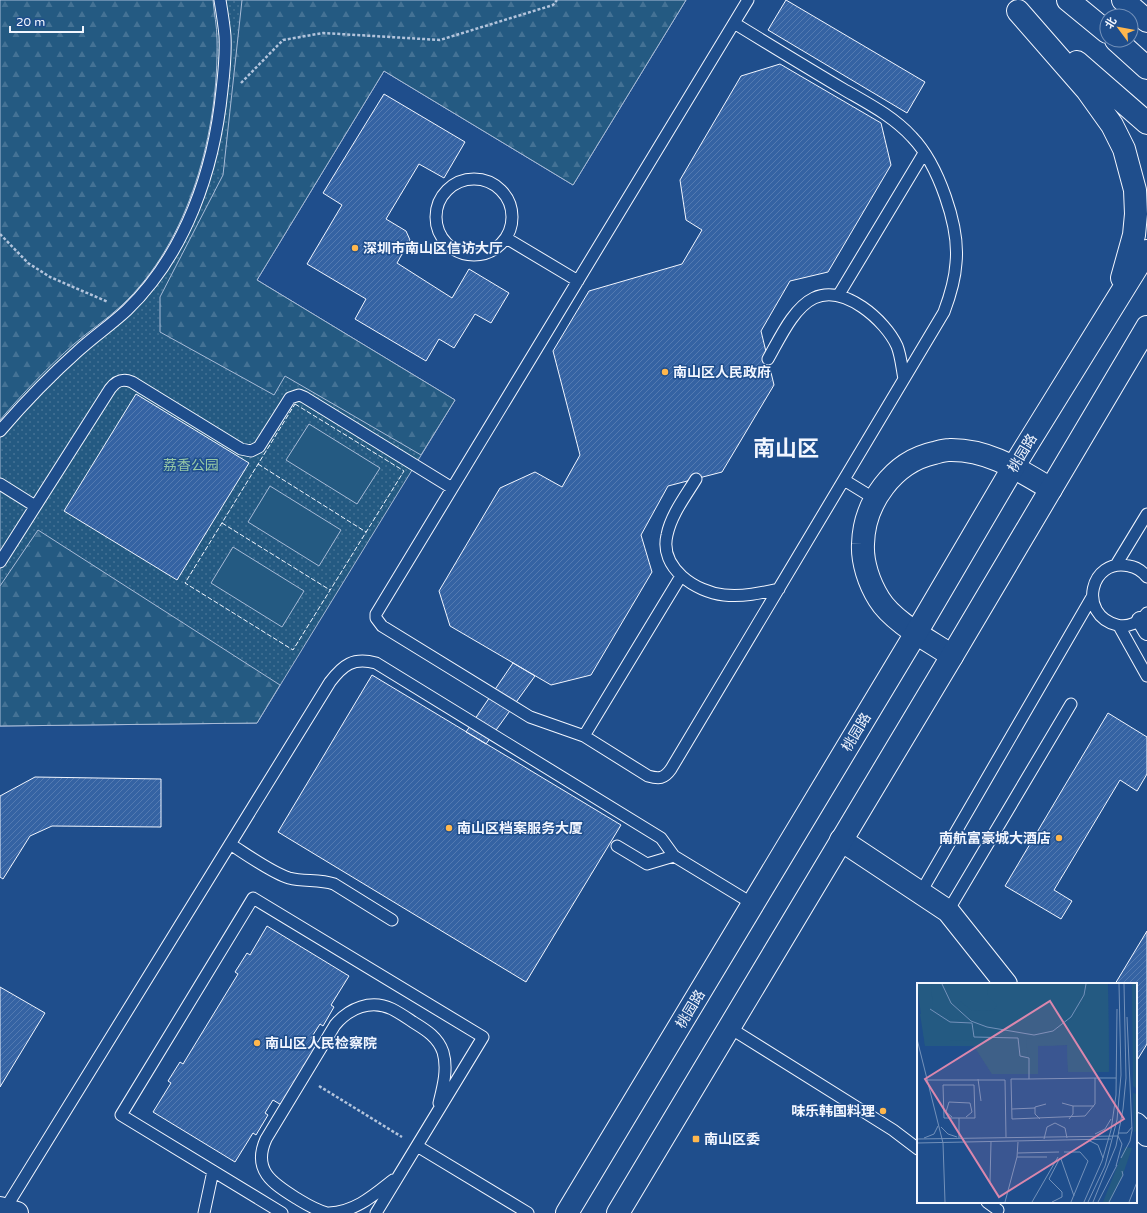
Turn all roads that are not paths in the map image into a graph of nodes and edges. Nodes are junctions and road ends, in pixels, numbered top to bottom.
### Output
1 (220, 0) edge
2 (748, 0) edge
3 (1068, 0) edge
4 (1123, 0) edge
5 (1012, 5) edge
6 (1147, 21) edge
7 (734, 24) junction
8 (1099, 25) edge
9 (1125, 48) edge
10 (1147, 68) edge
11 (1147, 123) edge
12 (924, 153) junction
13 (506, 238) junction
14 (1147, 251) edge
15 (578, 281) junction
16 (838, 296) junction
17 (1106, 317) junction
18 (1147, 327) edge
19 (1147, 339) edge
20 (768, 359) dead end
21 (1128, 360) junction
22 (904, 380) junction
23 (0, 431) edge
24 (1014, 466) junction
25 (696, 478) dead end
26 (844, 480) junction
27 (0, 484) edge
28 (452, 488) junction
29 (1051, 489) junction
30 (875, 499) junction
31 (35, 506) junction
32 (1147, 514) edge
33 (0, 562) edge
34 (1116, 565) junction
35 (681, 576) junction
36 (1147, 577) edge
37 (779, 589) junction
38 (1092, 598) junction
39 (1145, 622) edge
40 (1119, 626) junction
41 (916, 632) junction
42 (952, 656) junction
43 (1147, 676) edge
44 (1071, 704) dead end
45 (584, 736) junction
46 (842, 840) junction
47 (230, 844) junction
48 (617, 846) dead end
49 (674, 856) junction
50 (921, 892) junction
51 (753, 904) junction
52 (948, 911) junction
53 (392, 920) dead end
54 (1005, 983) edge
55 (730, 1028) junction
56 (436, 1116) junction
57 (1137, 1125) edge
58 (1147, 1134) edge
59 (417, 1146) junction
60 (917, 1148) edge
61 (213, 1171) junction
62 (399, 1176) junction
63 (988, 1203) edge
64 (8, 1210) edge
65 (998, 1210) dead end
66 (204, 1213) edge
67 (282, 1213) edge
68 (328, 1213) edge
69 (376, 1213) edge
70 (528, 1213) edge
71 (567, 1213) edge
72 (618, 1213) edge

1 - 23 lane
2 - 7 lane
3 - 8 main road
4 - 6 main road
5 - 11 main road
5 - 17 main road
7 - 12 lane
7 - 15 lane
9 - 10 main road
12 - 16 lane
12 - 22 lane
13 - 13 lane
13 - 15 lane
14 - 17 main road, 桃园路
15 - 28 lane
16 - 20 lane
16 - 22 lane
17 - 24 main road, 桃园路
18 - 21 main road
19 - 21 main road
21 - 29 main road
22 - 26 lane
24 - 29 main road
24 - 30 main road
24 - 41 main road, 桃园路
25 - 35 lane
26 - 30 lane
26 - 37 lane
27 - 31 lane
28 - 31 lane
28 - 45 lane
29 - 42 main road
30 - 41 main road
31 - 33 lane
32 - 34 lane
34 - 36 lane
34 - 38 lane
35 - 37 lane
35 - 45 lane
37 - 45 lane
38 - 40 lane
38 - 50 lane
39 - 40 lane
40 - 43 lane
41 - 42 main road
41 - 51 main road, 桃园路
42 - 46 main road
44 - 52 lane
46 - 50 main road
46 - 55 main road
47 - 49 lane
47 - 53 lane
47 - 64 lane
48 - 49 lane
49 - 51 lane
50 - 52 main road
51 - 71 main road, 桃园路
52 - 54 main road
55 - 60 lane
55 - 72 main road
56 - 59 lane
56 - 61 lane
56 - 68 lane
57 - 58 main road
59 - 62 lane
59 - 70 lane
61 - 66 lane
61 - 67 lane
62 - 68 lane
62 - 69 lane
63 - 65 lane

